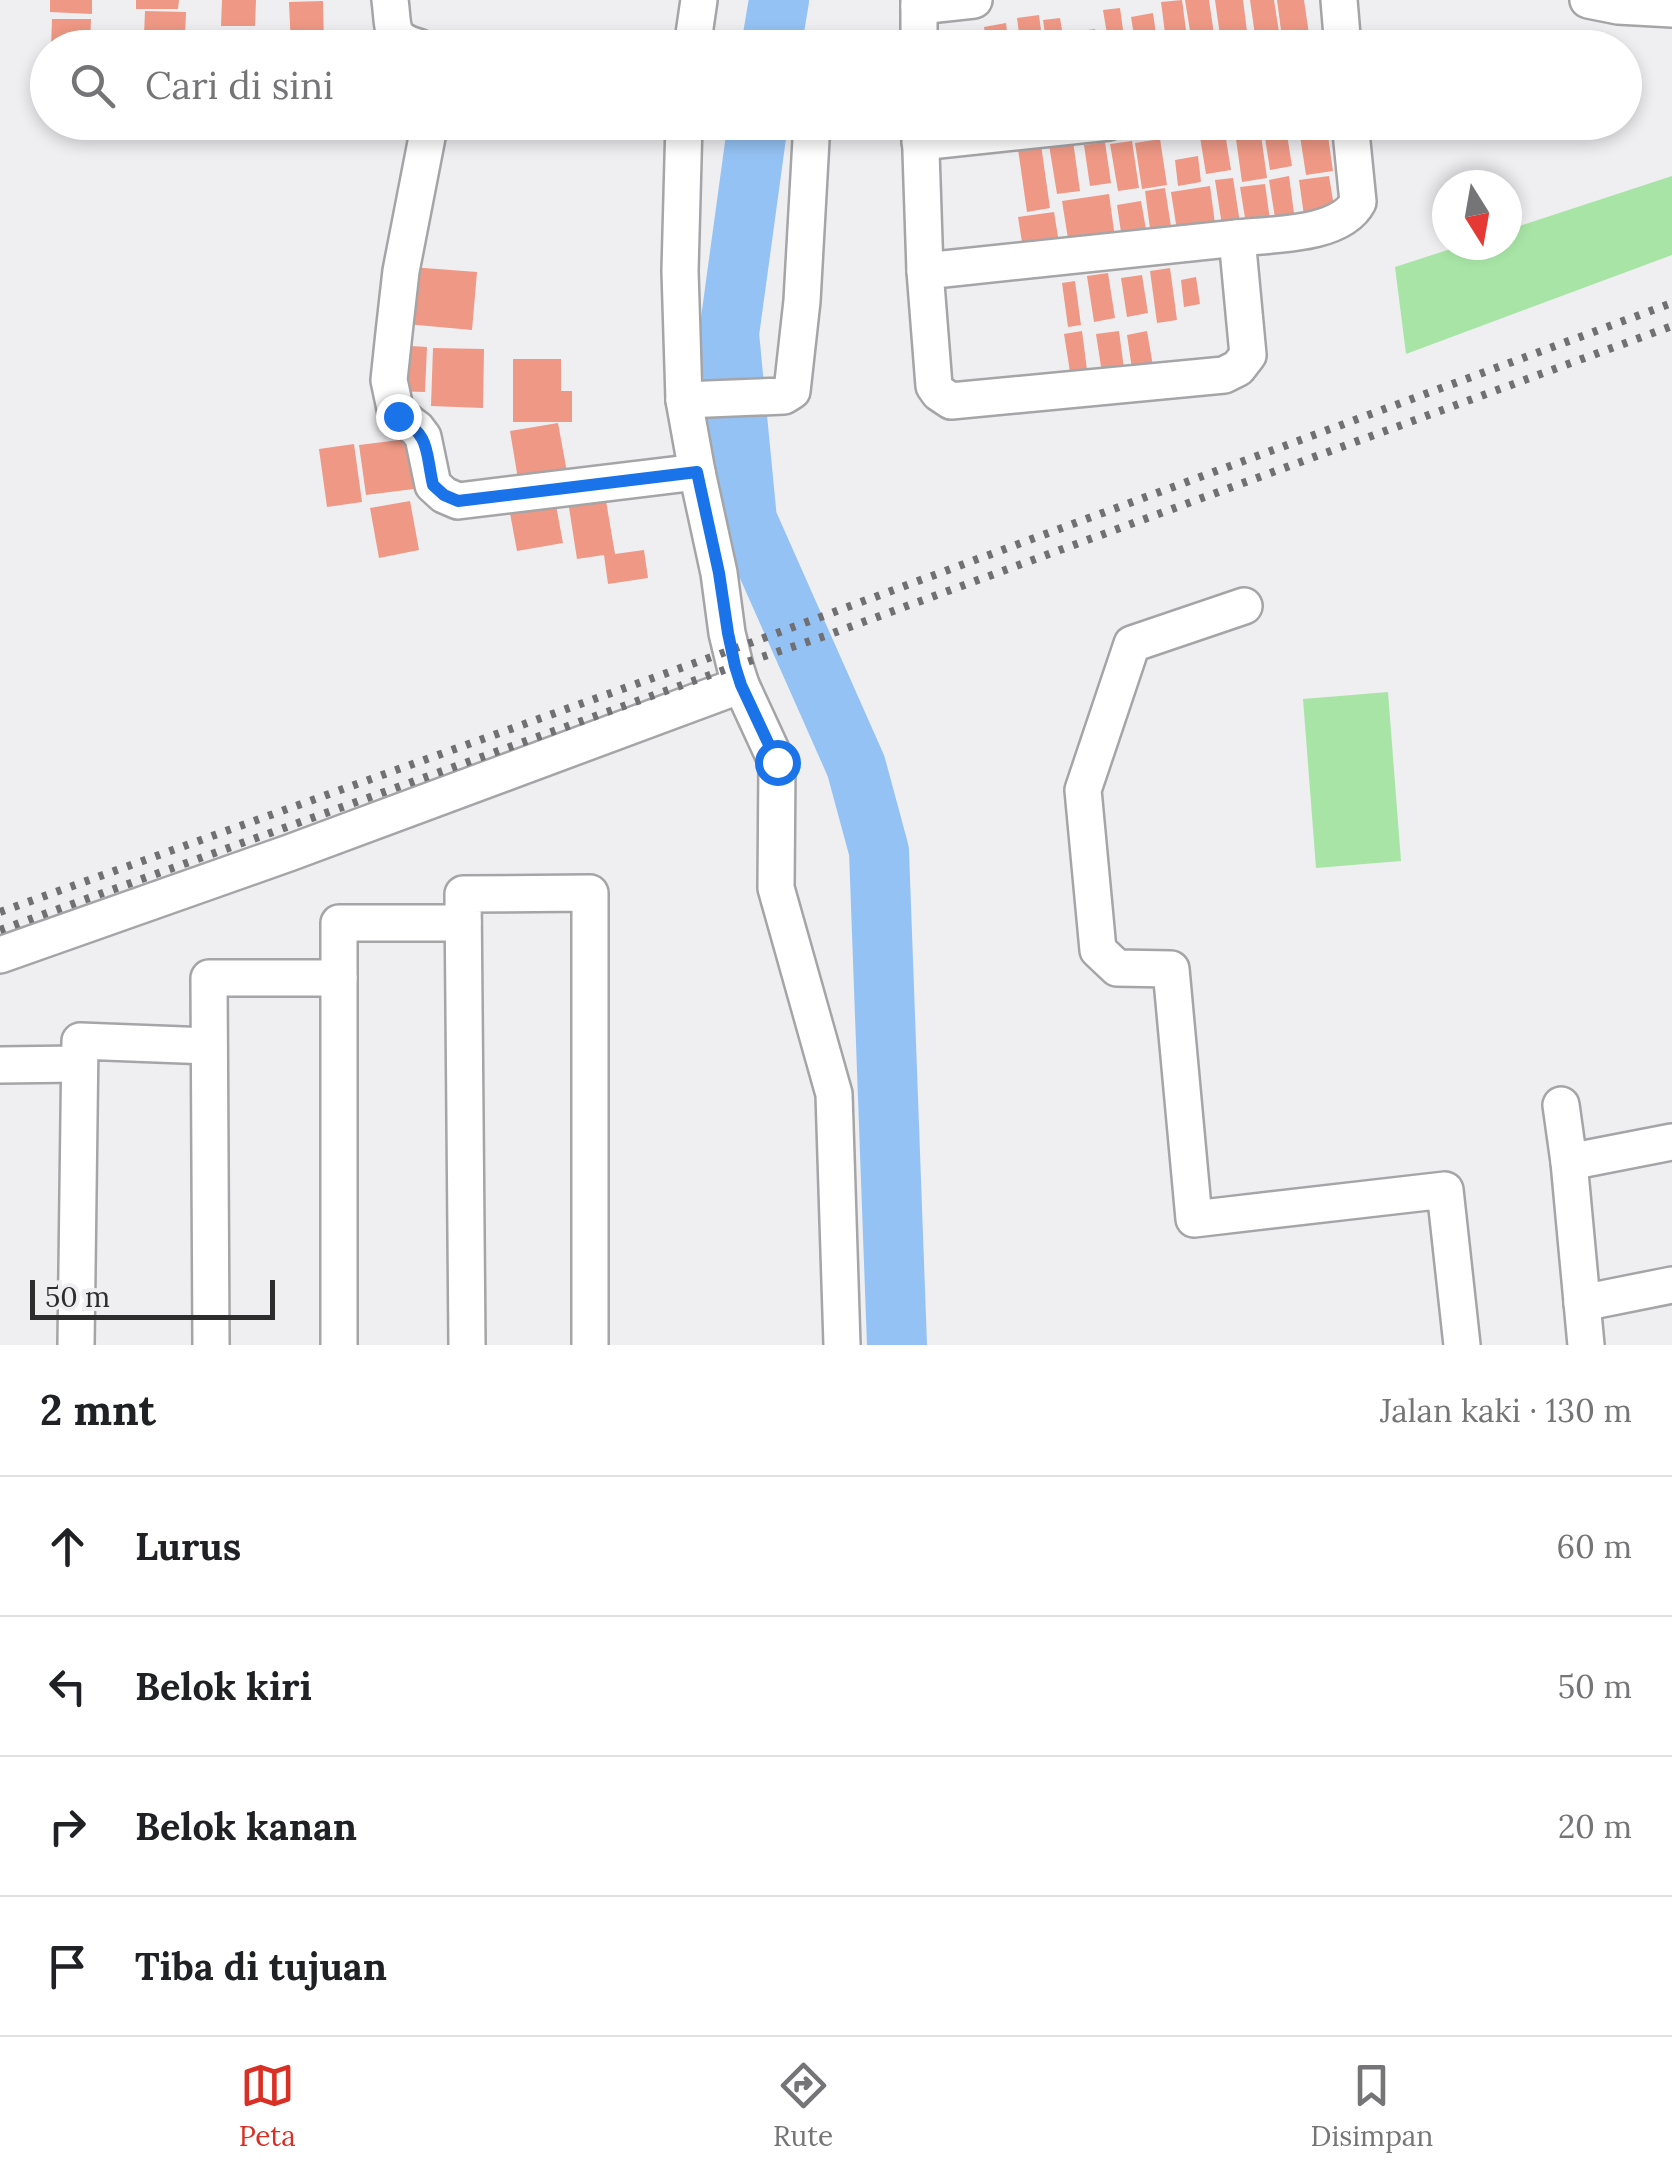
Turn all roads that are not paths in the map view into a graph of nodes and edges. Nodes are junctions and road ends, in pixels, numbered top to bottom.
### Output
1 (390, 0) edge
2 (699, 0) edge
3 (974, 0) edge
4 (1339, 0) edge
5 (1588, 0) edge
6 (919, 3) edge
7 (1672, 9) edge
8 (394, 30) edge
9 (695, 30) edge
10 (920, 30) edge
11 (1342, 30) edge
12 (427, 140) edge
13 (684, 140) edge
14 (811, 140) edge
15 (920, 140) edge
16 (1352, 140) edge
17 (1237, 238) junction
18 (925, 271) junction
19 (698, 400) junction
20 (697, 472) junction
21 (1244, 606) dead end
22 (741, 685) junction
23 (463, 923) junction
24 (0, 954) edge
25 (339, 978) junction
26 (209, 1046) junction
27 (80, 1064) junction
28 (0, 1065) edge
29 (1561, 1104) dead end
30 (1672, 1142) edge
31 (1570, 1162) junction
32 (1672, 1285) edge
33 (1582, 1302) junction
34 (76, 1345) edge
35 (212, 1345) edge
36 (339, 1345) edge
37 (467, 1345) edge
38 (590, 1345) edge
39 (842, 1345) edge
40 (1462, 1345) edge
41 (1586, 1345) edge

1 - 8 street
2 - 9 street
3 - 6 street
4 - 11 street
5 - 7 street
6 - 10 street
12 - 20 street
13 - 19 street
14 - 19 street
15 - 18 street
16 - 17 street
17 - 18 street
17 - 18 street
19 - 20 street
20 - 22 street
21 - 40 street
22 - 24 street
22 - 39 street
23 - 25 street
23 - 37 street
23 - 38 street
25 - 26 street
25 - 36 street
26 - 27 street
26 - 35 street
27 - 28 street
27 - 34 street
29 - 31 street
30 - 31 street
31 - 33 street
32 - 33 street
33 - 41 street

